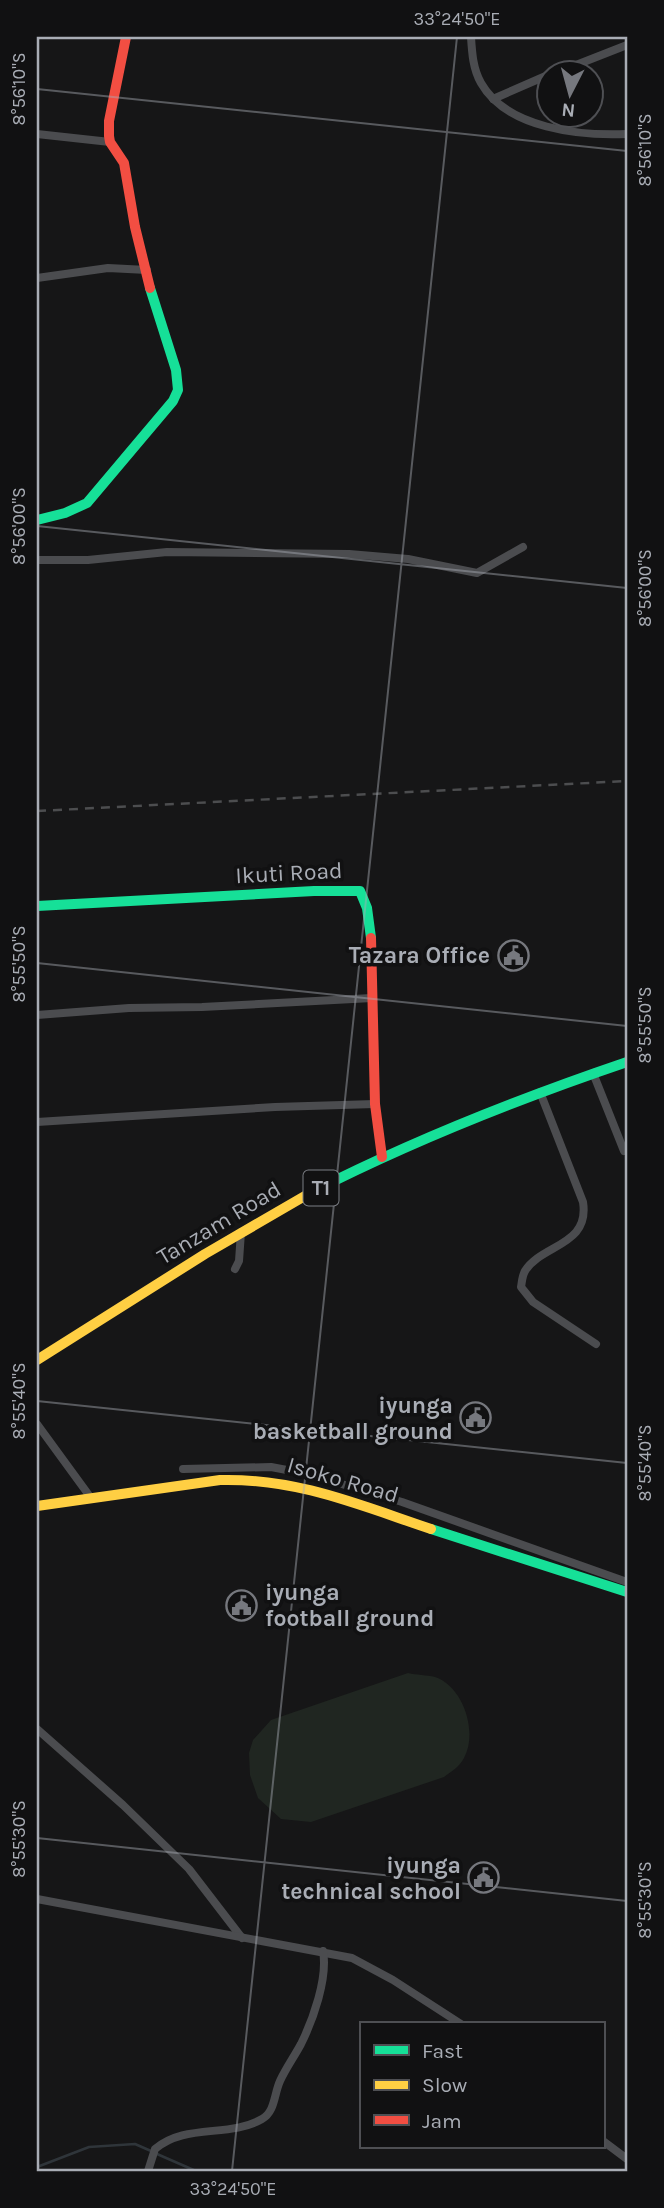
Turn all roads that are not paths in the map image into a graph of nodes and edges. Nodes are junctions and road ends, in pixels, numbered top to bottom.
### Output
1 (126, 37) edge
2 (471, 37) edge
3 (627, 45) edge
4 (588, 60) edge
5 (534, 81) edge
6 (493, 99) junction
7 (37, 134) edge
8 (627, 134) edge
9 (110, 142) junction
10 (147, 270) junction
11 (37, 278) edge
12 (37, 520) edge
13 (523, 547) dead end
14 (37, 560) edge
15 (37, 906) edge
16 (372, 998) junction
17 (37, 1015) edge
18 (627, 1062) edge
19 (593, 1073) junction
20 (540, 1092) junction
21 (375, 1104) junction
22 (37, 1122) edge
23 (624, 1152) dead end
24 (383, 1157) junction
25 (241, 1232) junction
26 (235, 1269) dead end
27 (596, 1344) dead end
28 (37, 1360) edge
29 (37, 1424) edge
30 (183, 1469) dead end
31 (91, 1498) junction
32 (37, 1506) edge
33 (627, 1582) edge
34 (627, 1592) edge
35 (37, 1729) edge
36 (37, 1899) edge
37 (242, 1938) junction
38 (323, 1951) junction
39 (458, 2022) edge
40 (604, 2142) edge
41 (627, 2159) edge
42 (149, 2168) edge

1 - 9 main road
2 - 6 street
3 - 4 street
5 - 6 street
6 - 8 street
7 - 9 street
9 - 10 main road
10 - 11 street
10 - 12 main road
13 - 14 street
15 - 16 main road, Ikuti Road
16 - 17 street
16 - 21 main road, Ikuti Road
18 - 19 main road, Tanzam Road / T1
19 - 20 main road, Tanzam Road / T1
19 - 23 street
20 - 24 main road, Tanzam Road / T1
20 - 27 street
21 - 22 street
21 - 24 main road, Ikuti Road
24 - 25 main road, Tanzam Road / T1
25 - 26 street
25 - 28 main road, Tanzam Road / T1
29 - 31 street
30 - 33 street
31 - 32 main road, Isoko Road
31 - 34 main road, Isoko Road
35 - 37 street
36 - 37 street
37 - 38 street
38 - 39 street
38 - 42 street
40 - 41 street

